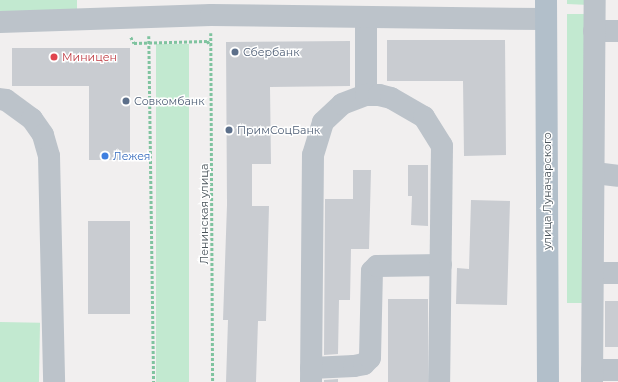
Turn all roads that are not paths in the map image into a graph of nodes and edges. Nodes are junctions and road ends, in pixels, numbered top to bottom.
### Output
1 (595, 0) edge
2 (254, 8) edge
3 (113, 9) edge
4 (546, 9) edge
5 (366, 17) junction
6 (0, 22) edge
7 (594, 31) junction
8 (618, 31) edge
9 (366, 95) junction
10 (0, 100) edge
11 (595, 173) junction
12 (618, 176) edge
13 (441, 265) junction
14 (595, 273) junction
15 (618, 273) edge
16 (618, 370) edge
17 (311, 375) edge
18 (592, 376) edge
19 (54, 382) edge
20 (440, 382) edge
21 (548, 382) edge

1 - 7 street
2 - 3 street
2 - 5 street
3 - 6 street
4 - 5 street
4 - 21 main road, улица Луначарского
5 - 9 street
7 - 8 street
7 - 11 street
9 - 13 street
9 - 17 street
10 - 19 street
11 - 12 street
11 - 14 street
13 - 17 street
13 - 20 street
14 - 15 street
14 - 18 street
16 - 18 street

